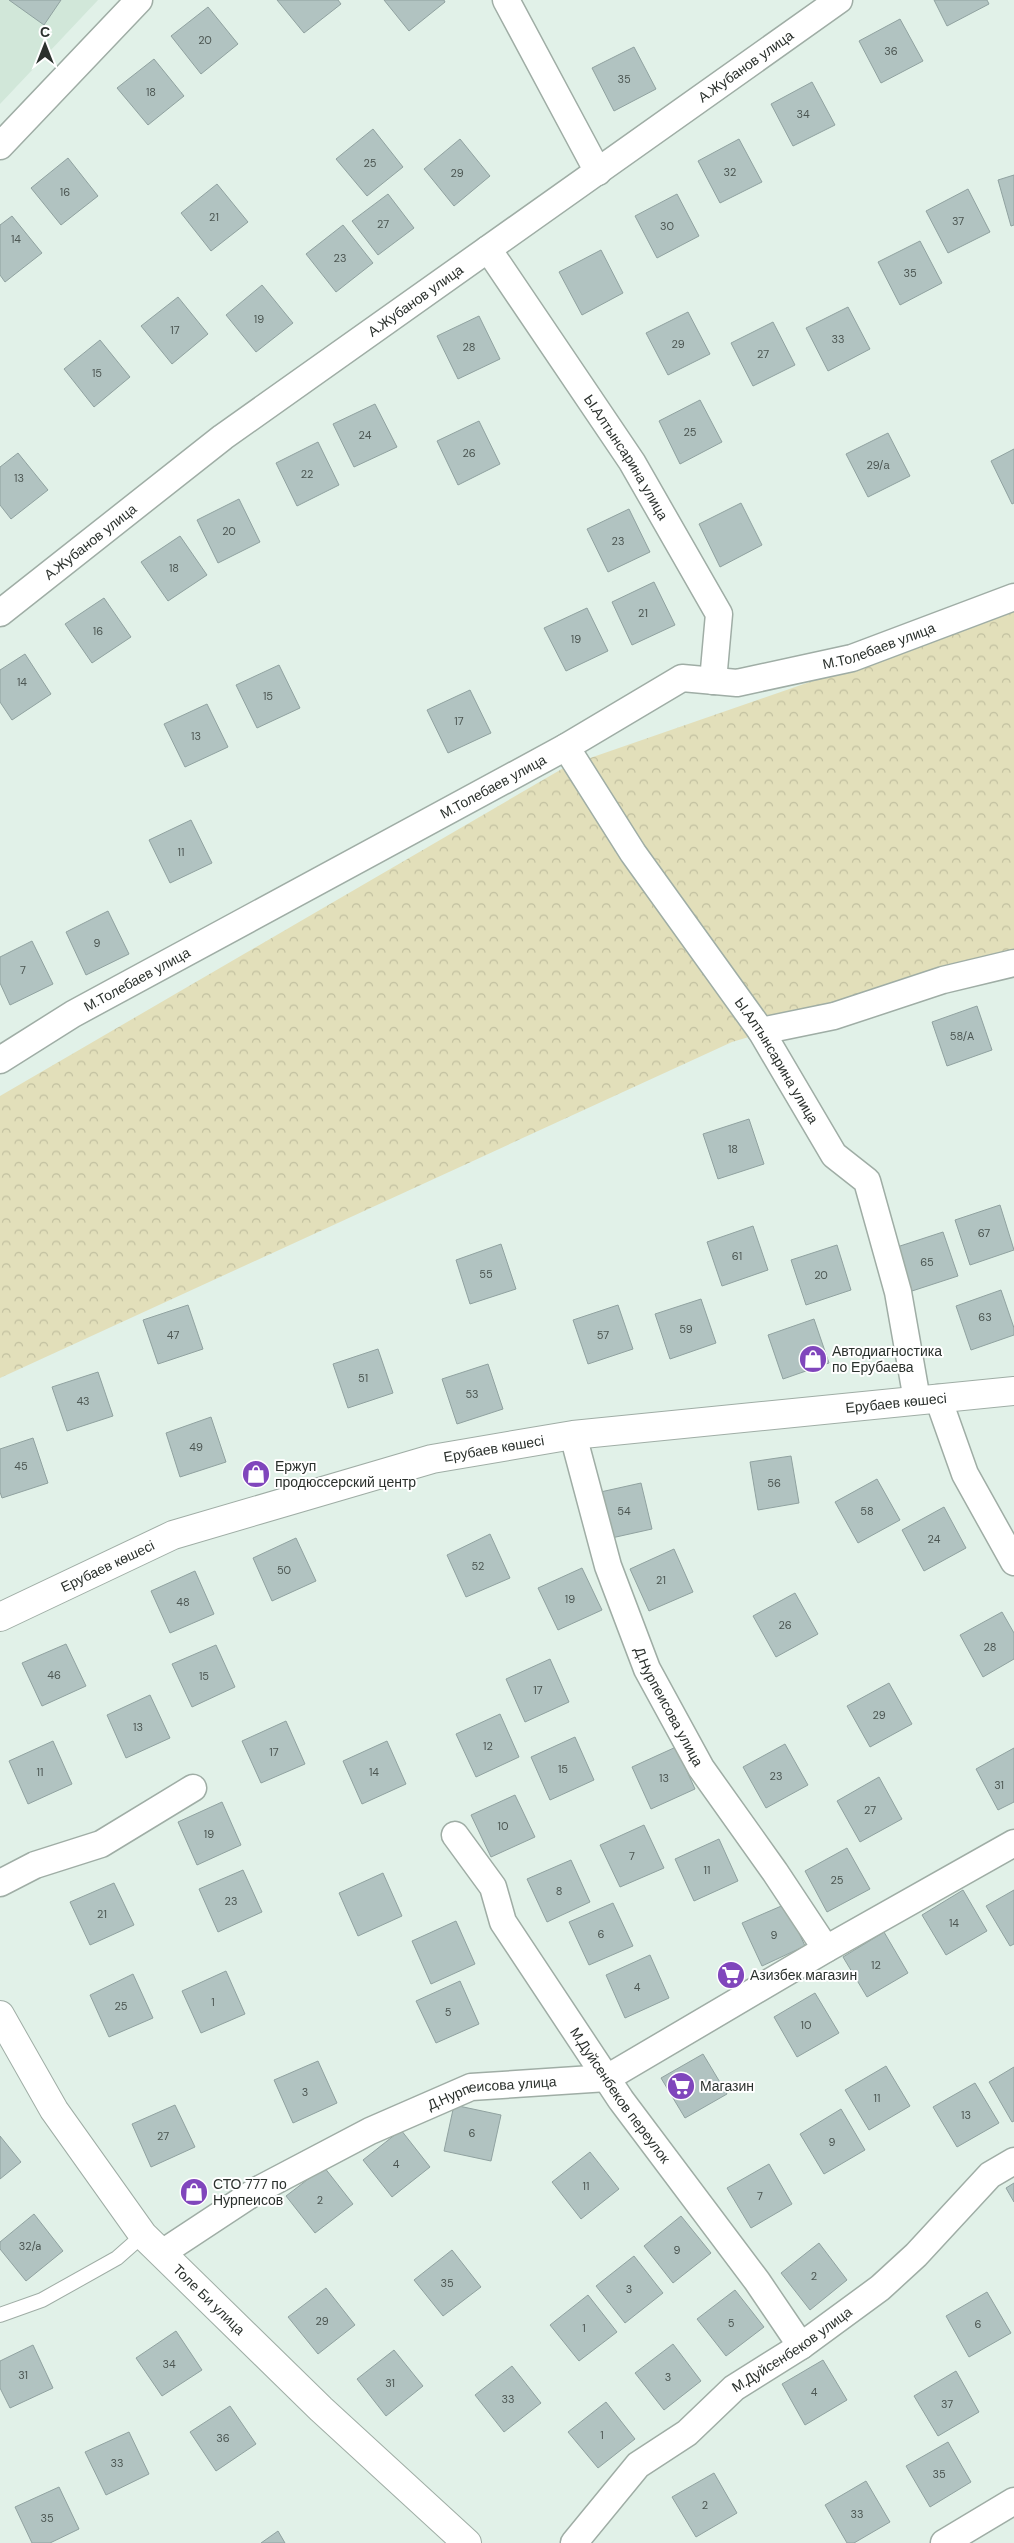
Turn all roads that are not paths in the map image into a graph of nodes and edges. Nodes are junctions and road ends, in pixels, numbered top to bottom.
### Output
1 (139, 0) edge
2 (506, 0) edge
3 (839, 0) edge
4 (0, 146) edge
5 (598, 172) junction
6 (488, 249) junction
7 (1014, 597) edge
8 (0, 613) edge
9 (713, 681) junction
10 (566, 747) junction
11 (1014, 963) edge
12 (761, 1031) junction
13 (0, 1060) edge
14 (1014, 1391) edge
15 (928, 1399) junction
16 (573, 1435) junction
17 (1014, 1562) edge
18 (0, 1617) edge
19 (193, 1788) dead end
20 (455, 1835) dead end
21 (1014, 1843) edge
22 (0, 1883) edge
23 (826, 1949) junction
24 (0, 2015) edge
25 (607, 2078) junction
26 (1014, 2161) edge
27 (142, 2235) junction
28 (162, 2253) junction
29 (0, 2315) edge
30 (801, 2346) junction
31 (1014, 2501) edge
32 (467, 2543) edge
33 (574, 2543) edge
34 (944, 2543) edge

1 - 4 street
2 - 5 street
3 - 5 street, А.Жубанов улица
5 - 6 street, А.Жубанов улица
6 - 8 street, А.Жубанов улица
6 - 9 street, Ы.Алтынсарина улица
7 - 9 street, М.Толебаев улица
9 - 10 street, М.Толебаев улица
10 - 12 street, Ы.Алтынсарина улица
10 - 13 street, М.Толебаев улица
11 - 12 street
12 - 15 street, Ы.Алтынсарина улица
14 - 15 main road, Ерубаев көшесі
15 - 16 main road, Ерубаев көшесі
15 - 17 street, Ы.Алтынсарина улица
16 - 18 main road, Ерубаев көшесі
16 - 23 street, Д.Нурпеисова улица
19 - 22 street
20 - 25 street, М.Дуйсенбеков переулок
21 - 23 street, Д.Нурпеисова улица
23 - 25 street, Д.Нурпеисова улица
24 - 27 main road, Толе Би улица
25 - 28 street, Д.Нурпеисова улица
25 - 30 street, М.Дуйсенбеков переулок
26 - 30 street, М.Дуйсенбеков улица
27 - 28 main road, Толе Би улица
27 - 29 lane
28 - 32 main road, Толе Би улица
30 - 33 street, М.Дуйсенбеков улица
31 - 34 street

